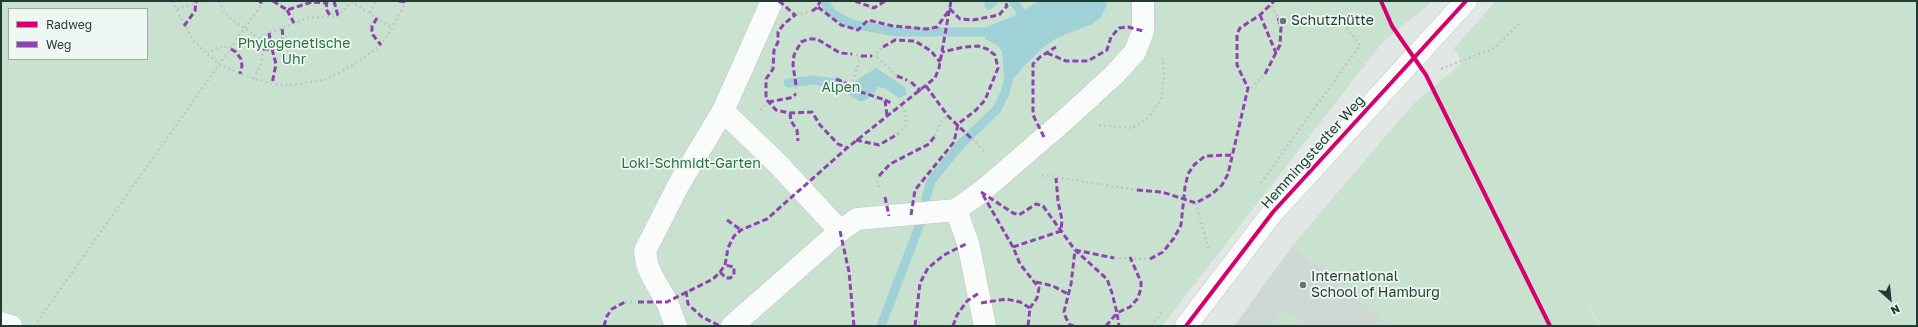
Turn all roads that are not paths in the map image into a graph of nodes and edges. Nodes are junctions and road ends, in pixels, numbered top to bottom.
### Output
1 (772, 1) edge
2 (1143, 1) edge
3 (1466, 1) edge
4 (723, 111) junction
5 (956, 210) junction
6 (840, 231) junction
7 (1, 322) edge
8 (11, 326) edge
9 (676, 326) edge
10 (732, 326) edge
11 (985, 326) edge
12 (1186, 326) edge

1 - 4 street
2 - 5 street
3 - 12 street, Hemmingstedter Weg
4 - 6 street
4 - 9 street
5 - 6 street
5 - 11 street
6 - 10 street
7 - 8 street

